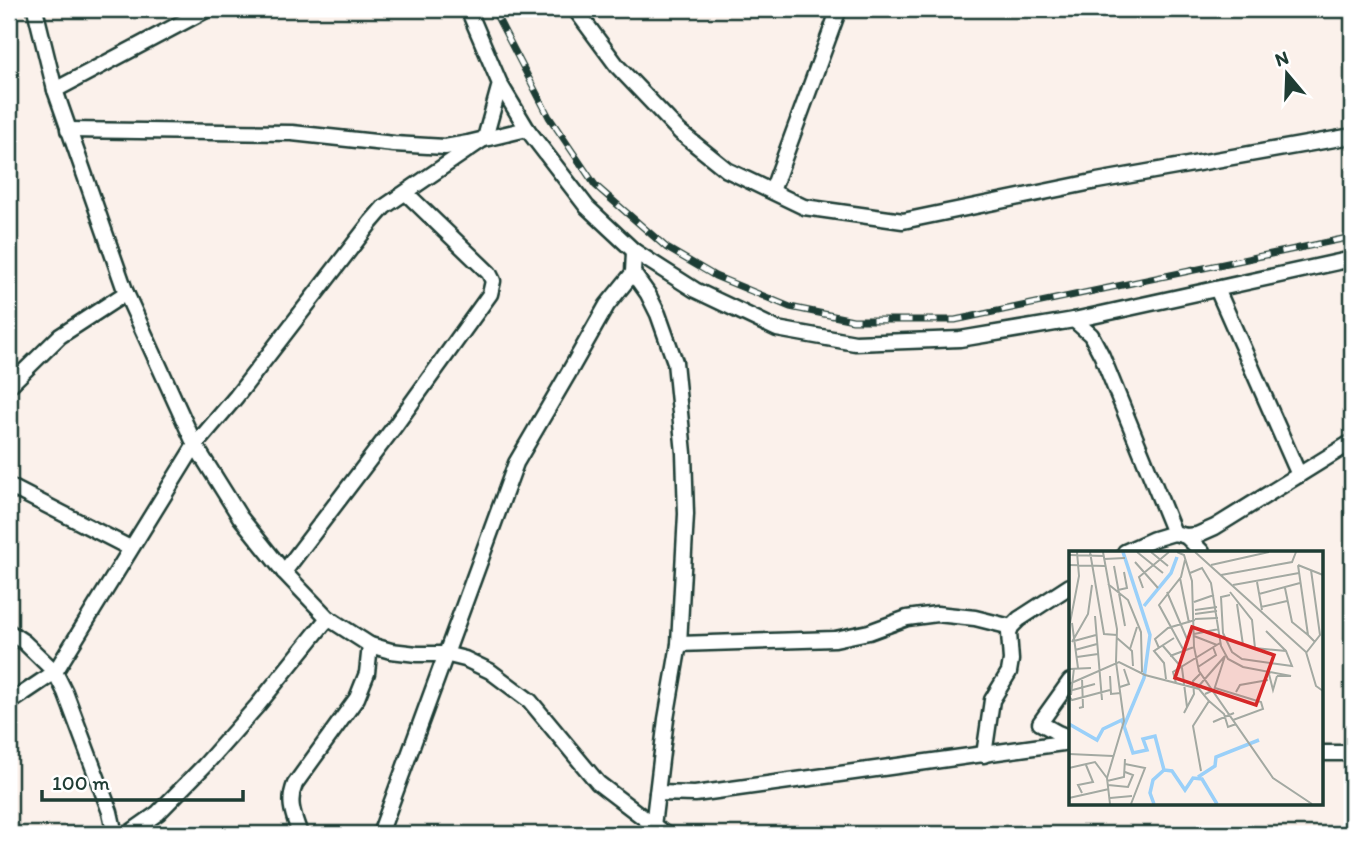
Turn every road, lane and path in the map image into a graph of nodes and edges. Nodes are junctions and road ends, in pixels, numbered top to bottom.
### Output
1 (35, 9) edge
2 (208, 9) edge
3 (468, 9) edge
4 (575, 9) edge
5 (839, 9) edge
6 (500, 84) junction
7 (55, 90) junction
8 (527, 129) junction
9 (68, 130) junction
10 (1352, 136) edge
11 (485, 138) junction
12 (772, 191) junction
13 (406, 193) junction
14 (635, 251) junction
15 (1351, 261) edge
16 (633, 273) junction
17 (1217, 289) junction
18 (126, 293) junction
19 (1074, 320) junction
20 (9, 386) edge
21 (1352, 442) edge
22 (195, 445) junction
23 (1299, 475) junction
24 (9, 486) edge
25 (1180, 534) junction
26 (130, 548) junction
27 (1127, 551) edge
28 (1201, 551) edge
29 (284, 572) junction
30 (1069, 591) edge
31 (328, 618) junction
32 (1012, 627) junction
33 (9, 632) edge
34 (679, 644) junction
35 (370, 645) junction
36 (445, 654) junction
37 (55, 672) junction
38 (1069, 682) edge
39 (9, 703) edge
40 (1069, 739) edge
41 (1069, 740) edge
42 (1322, 753) edge
43 (1352, 753) edge
44 (984, 755) junction
45 (657, 793) junction
46 (656, 831) edge
47 (115, 834) edge
48 (128, 834) edge
49 (300, 834) edge
50 (380, 834) edge

1 - 7 street
2 - 7 street
3 - 6 street
4 - 12 street
5 - 12 street
6 - 8 street
6 - 11 street
7 - 9 street
8 - 11 street
8 - 14 street
9 - 11 street
9 - 18 street
10 - 12 street
11 - 13 street
13 - 22 street
13 - 29 street
14 - 16 street
14 - 19 street
15 - 17 street
16 - 34 street
16 - 36 street
17 - 19 street
17 - 23 street
18 - 20 street
18 - 22 street
19 - 25 street
21 - 23 street
22 - 26 street
22 - 29 street
23 - 25 street
24 - 26 street
25 - 27 street
25 - 28 street
26 - 37 street
29 - 31 street
30 - 32 street
31 - 35 street
31 - 48 street
32 - 34 street
32 - 44 street
33 - 37 street
34 - 45 street
35 - 36 street
35 - 49 street
36 - 46 street
36 - 50 street
37 - 39 street
37 - 47 street
38 - 40 street
41 - 44 street
42 - 43 street
44 - 45 street
45 - 46 street

